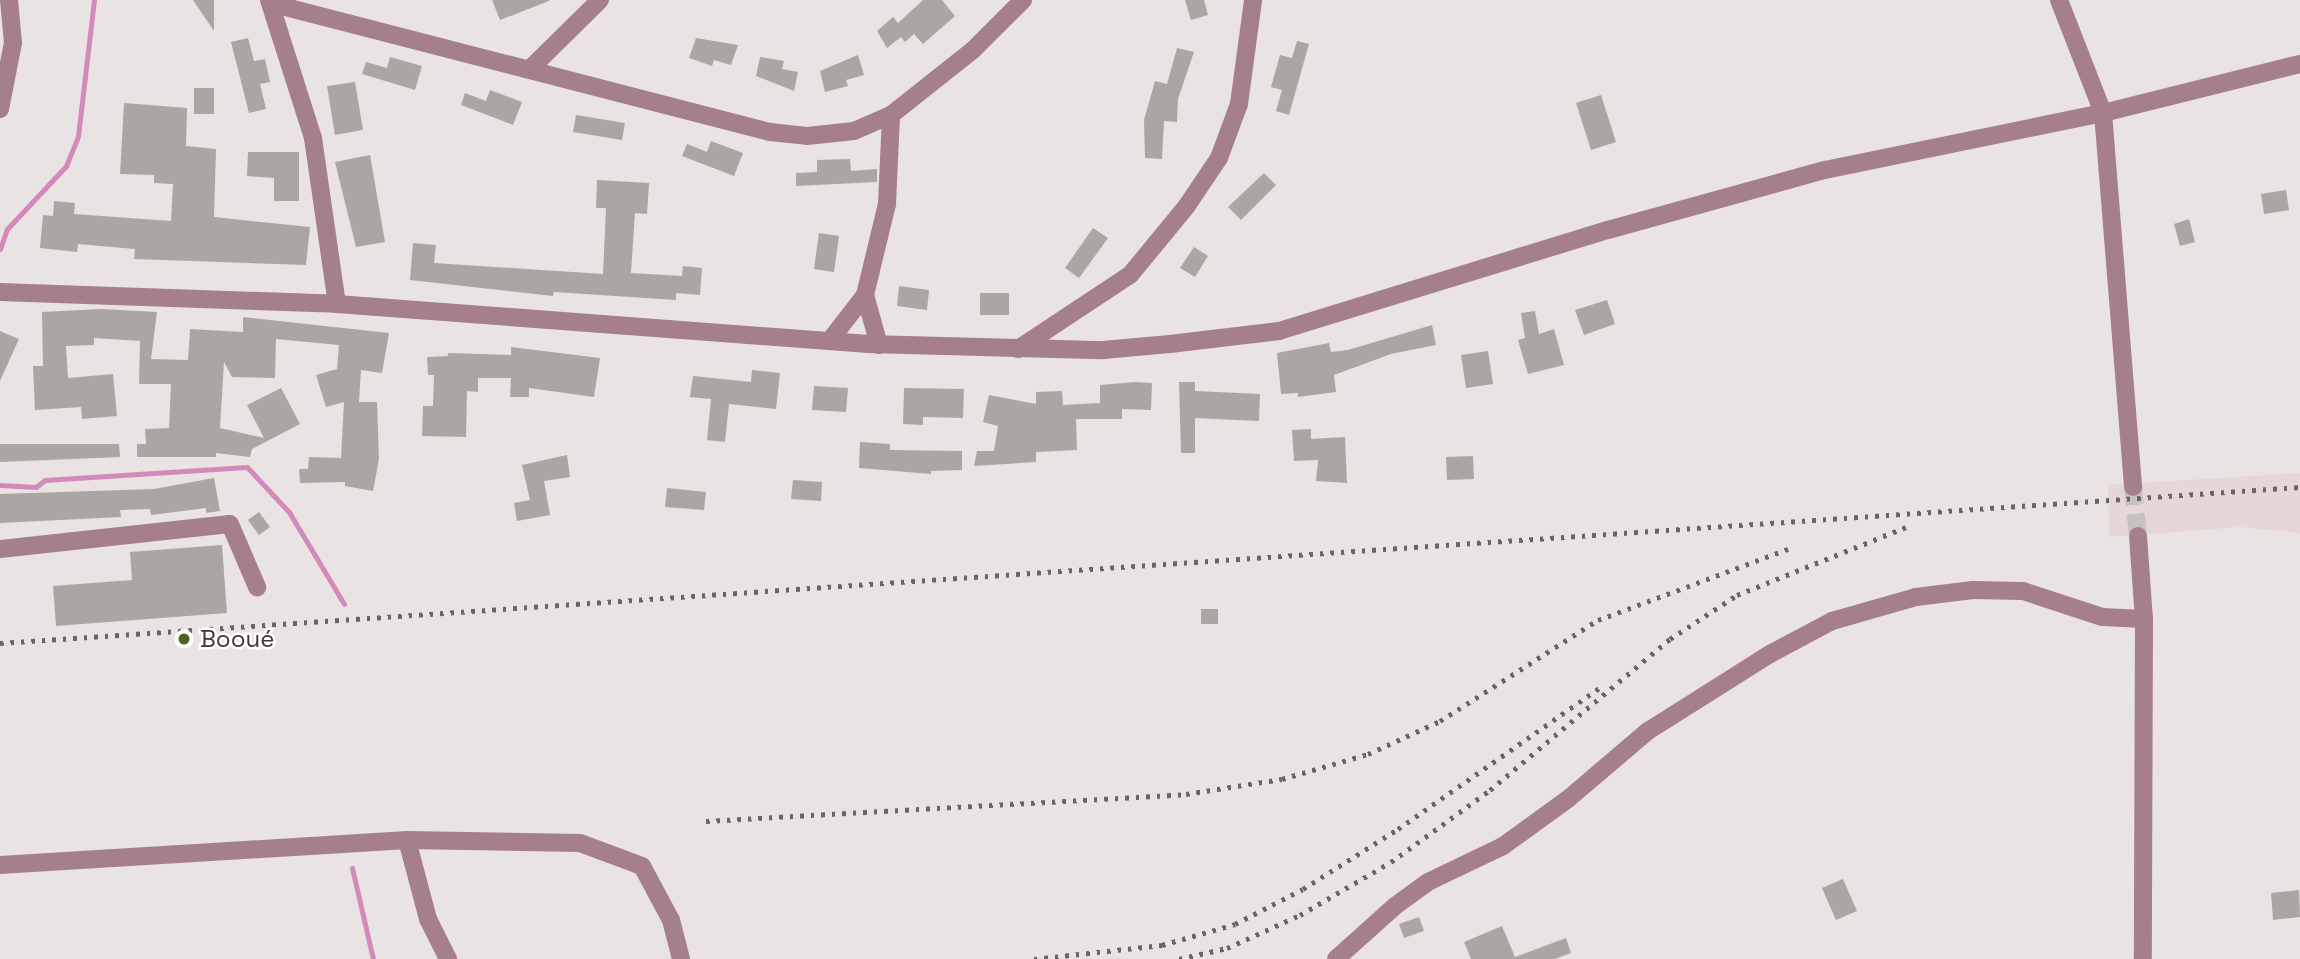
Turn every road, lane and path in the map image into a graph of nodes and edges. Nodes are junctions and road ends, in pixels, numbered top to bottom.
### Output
1 (9, 0) edge
2 (600, 0) edge
3 (1023, 0) edge
4 (1252, 0) edge
5 (2059, 0) edge
6 (269, 2) edge
7 (2300, 64) edge
8 (531, 68) junction
9 (0, 109) edge
10 (2103, 113) junction
11 (891, 115) junction
12 (0, 292) edge
13 (865, 295) junction
14 (337, 304) junction
15 (831, 339) junction
16 (879, 345) junction
17 (1018, 349) junction
18 (2133, 487) tunnel mouth
19 (2137, 536) tunnel mouth
20 (0, 549) edge
21 (257, 587) dead end
22 (2144, 619) junction
23 (407, 840) junction
24 (0, 865) edge
25 (448, 959) edge
26 (681, 959) edge
27 (1336, 959) edge
28 (2143, 959) edge

1 - 9 street
2 - 8 street
3 - 11 street
4 - 17 street
5 - 10 street
6 - 8 street
6 - 14 street
7 - 10 street
8 - 11 street
10 - 17 street
10 - 18 street
11 - 13 street
12 - 14 street
13 - 15 street
13 - 16 street
14 - 15 street
15 - 16 street
16 - 17 street
19 - 22 street
20 - 21 street
22 - 27 street
22 - 28 street
23 - 24 street
23 - 25 street
23 - 26 street

